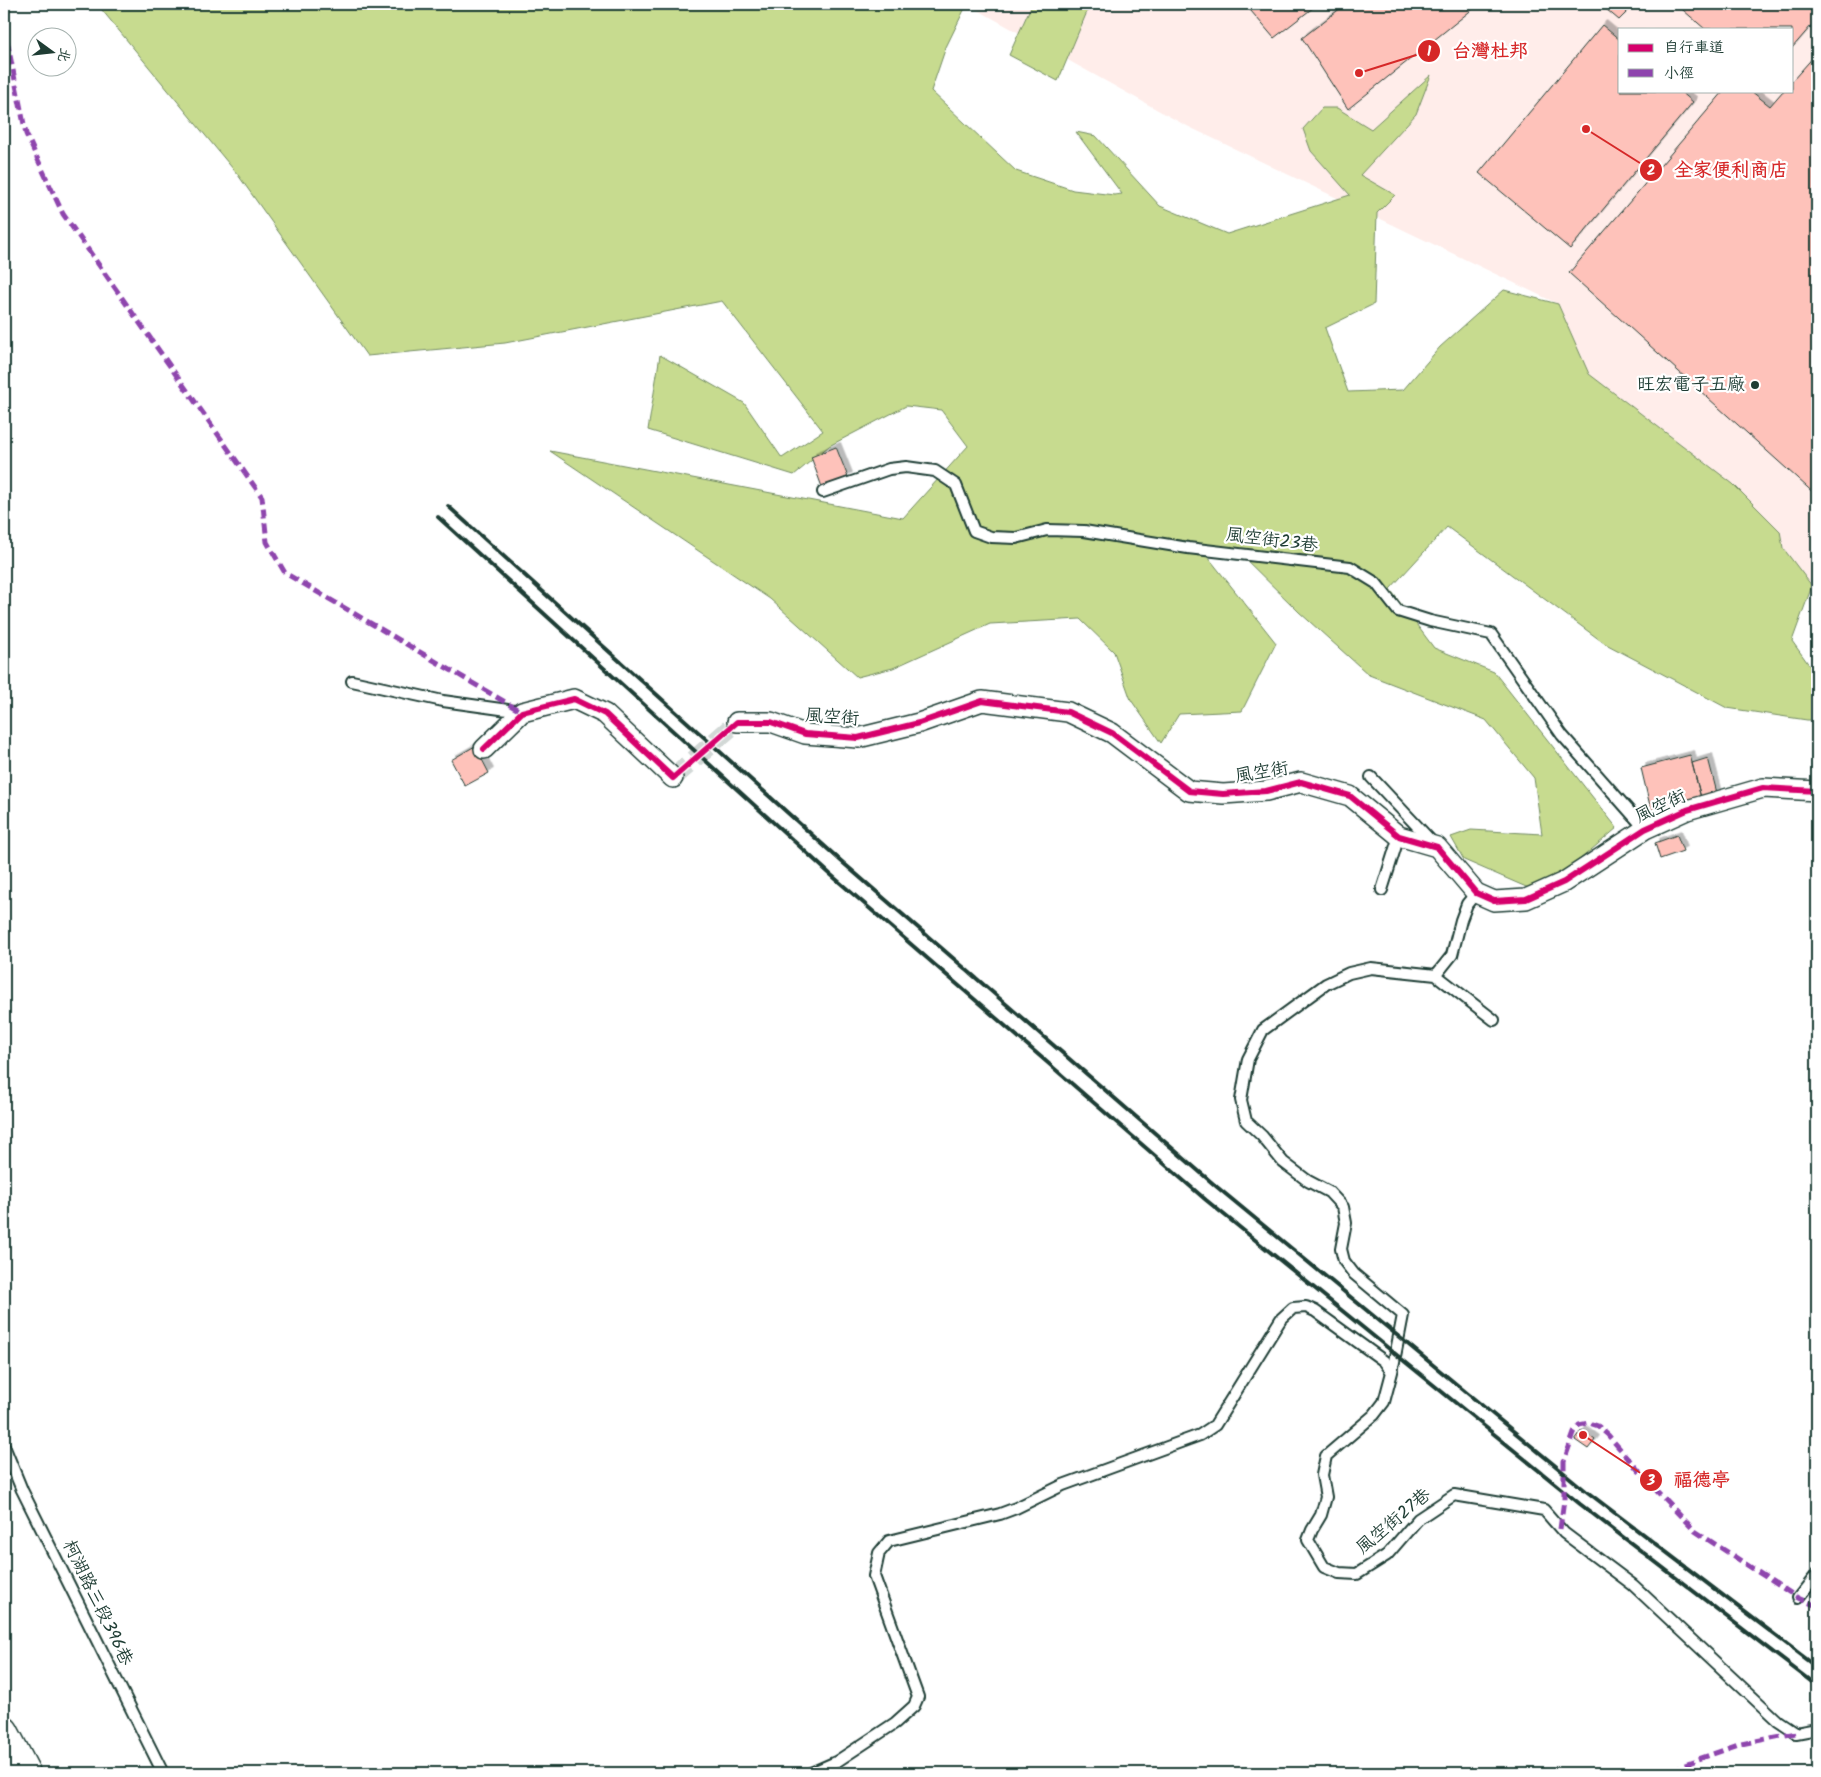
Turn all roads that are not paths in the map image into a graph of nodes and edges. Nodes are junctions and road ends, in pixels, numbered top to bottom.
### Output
1 (823, 492) dead end
2 (352, 681) dead end
3 (522, 712) junction
4 (737, 722) tunnel mouth
5 (484, 749) dead end
6 (1371, 776) dead end
7 (673, 778) dead end
8 (1817, 791) edge
9 (1645, 829) junction
10 (1399, 836) junction
11 (1437, 847) junction
12 (1382, 890) dead end
13 (1476, 893) junction
14 (1436, 975) junction
15 (1494, 1020) dead end
16 (1392, 1372) junction
17 (4, 1446) edge
18 (1817, 1574) edge
19 (1798, 1598) dead end
20 (1817, 1729) edge
21 (4, 1731) edge
22 (26, 1773) edge
23 (163, 1773) edge
24 (811, 1773) edge

1 - 9 lane, 風空街23巷
2 - 3 lane
3 - 5 street
3 - 7 street
4 - 10 street, 風空街
6 - 11 lane
8 - 9 street, 風空街
9 - 13 street, 風空街
10 - 11 street, 風空街
10 - 12 lane
11 - 13 street
13 - 14 lane
14 - 15 lane
14 - 16 lane, 風空街27巷
16 - 20 lane, 風空街27巷
16 - 24 lane
17 - 23 lane, 柯湖路三段396巷
18 - 19 lane
21 - 22 highway

